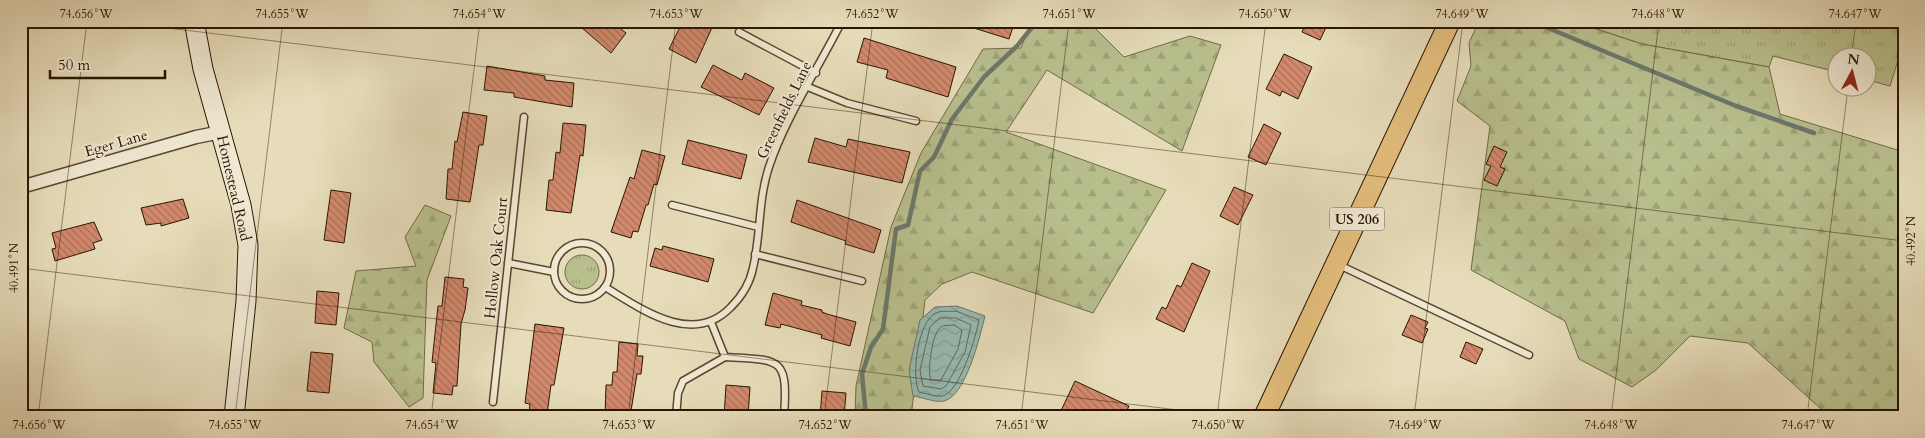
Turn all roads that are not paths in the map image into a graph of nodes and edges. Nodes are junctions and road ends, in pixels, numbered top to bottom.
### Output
1 (194, 21) edge
2 (842, 21) edge
3 (1450, 21) edge
4 (739, 32) dead end
5 (816, 73) junction
6 (808, 86) junction
7 (524, 116) dead end
8 (916, 121) dead end
9 (221, 132) junction
10 (21, 187) edge
11 (672, 204) dead end
12 (758, 227) junction
13 (756, 254) junction
14 (508, 263) junction
15 (1336, 263) junction
16 (554, 272) junction
17 (862, 281) dead end
18 (605, 287) junction
19 (711, 322) junction
20 (1529, 355) dead end
21 (725, 357) junction
22 (493, 402) dead end
23 (1268, 414) edge
24 (234, 417) edge
25 (676, 417) edge
26 (784, 417) edge

1 - 9 street, Homestead Road
2 - 5 lane, Greenfields Lane
3 - 15 main road, US 206
4 - 5 lane
5 - 6 lane, Greenfields Lane
6 - 8 lane
6 - 12 lane, Greenfields Lane
7 - 14 lane, Hollow Oak Court
9 - 10 street, Eger Lane
9 - 24 street, Homestead Road
11 - 12 lane
12 - 13 lane, Greenfields Lane
13 - 17 lane
13 - 19 lane, Greenfields Lane
14 - 16 lane
14 - 22 lane, Hollow Oak Court
15 - 20 lane
15 - 23 main road, US 206
16 - 18 lane
16 - 18 lane
18 - 19 lane
19 - 21 lane
21 - 25 lane
21 - 26 lane

